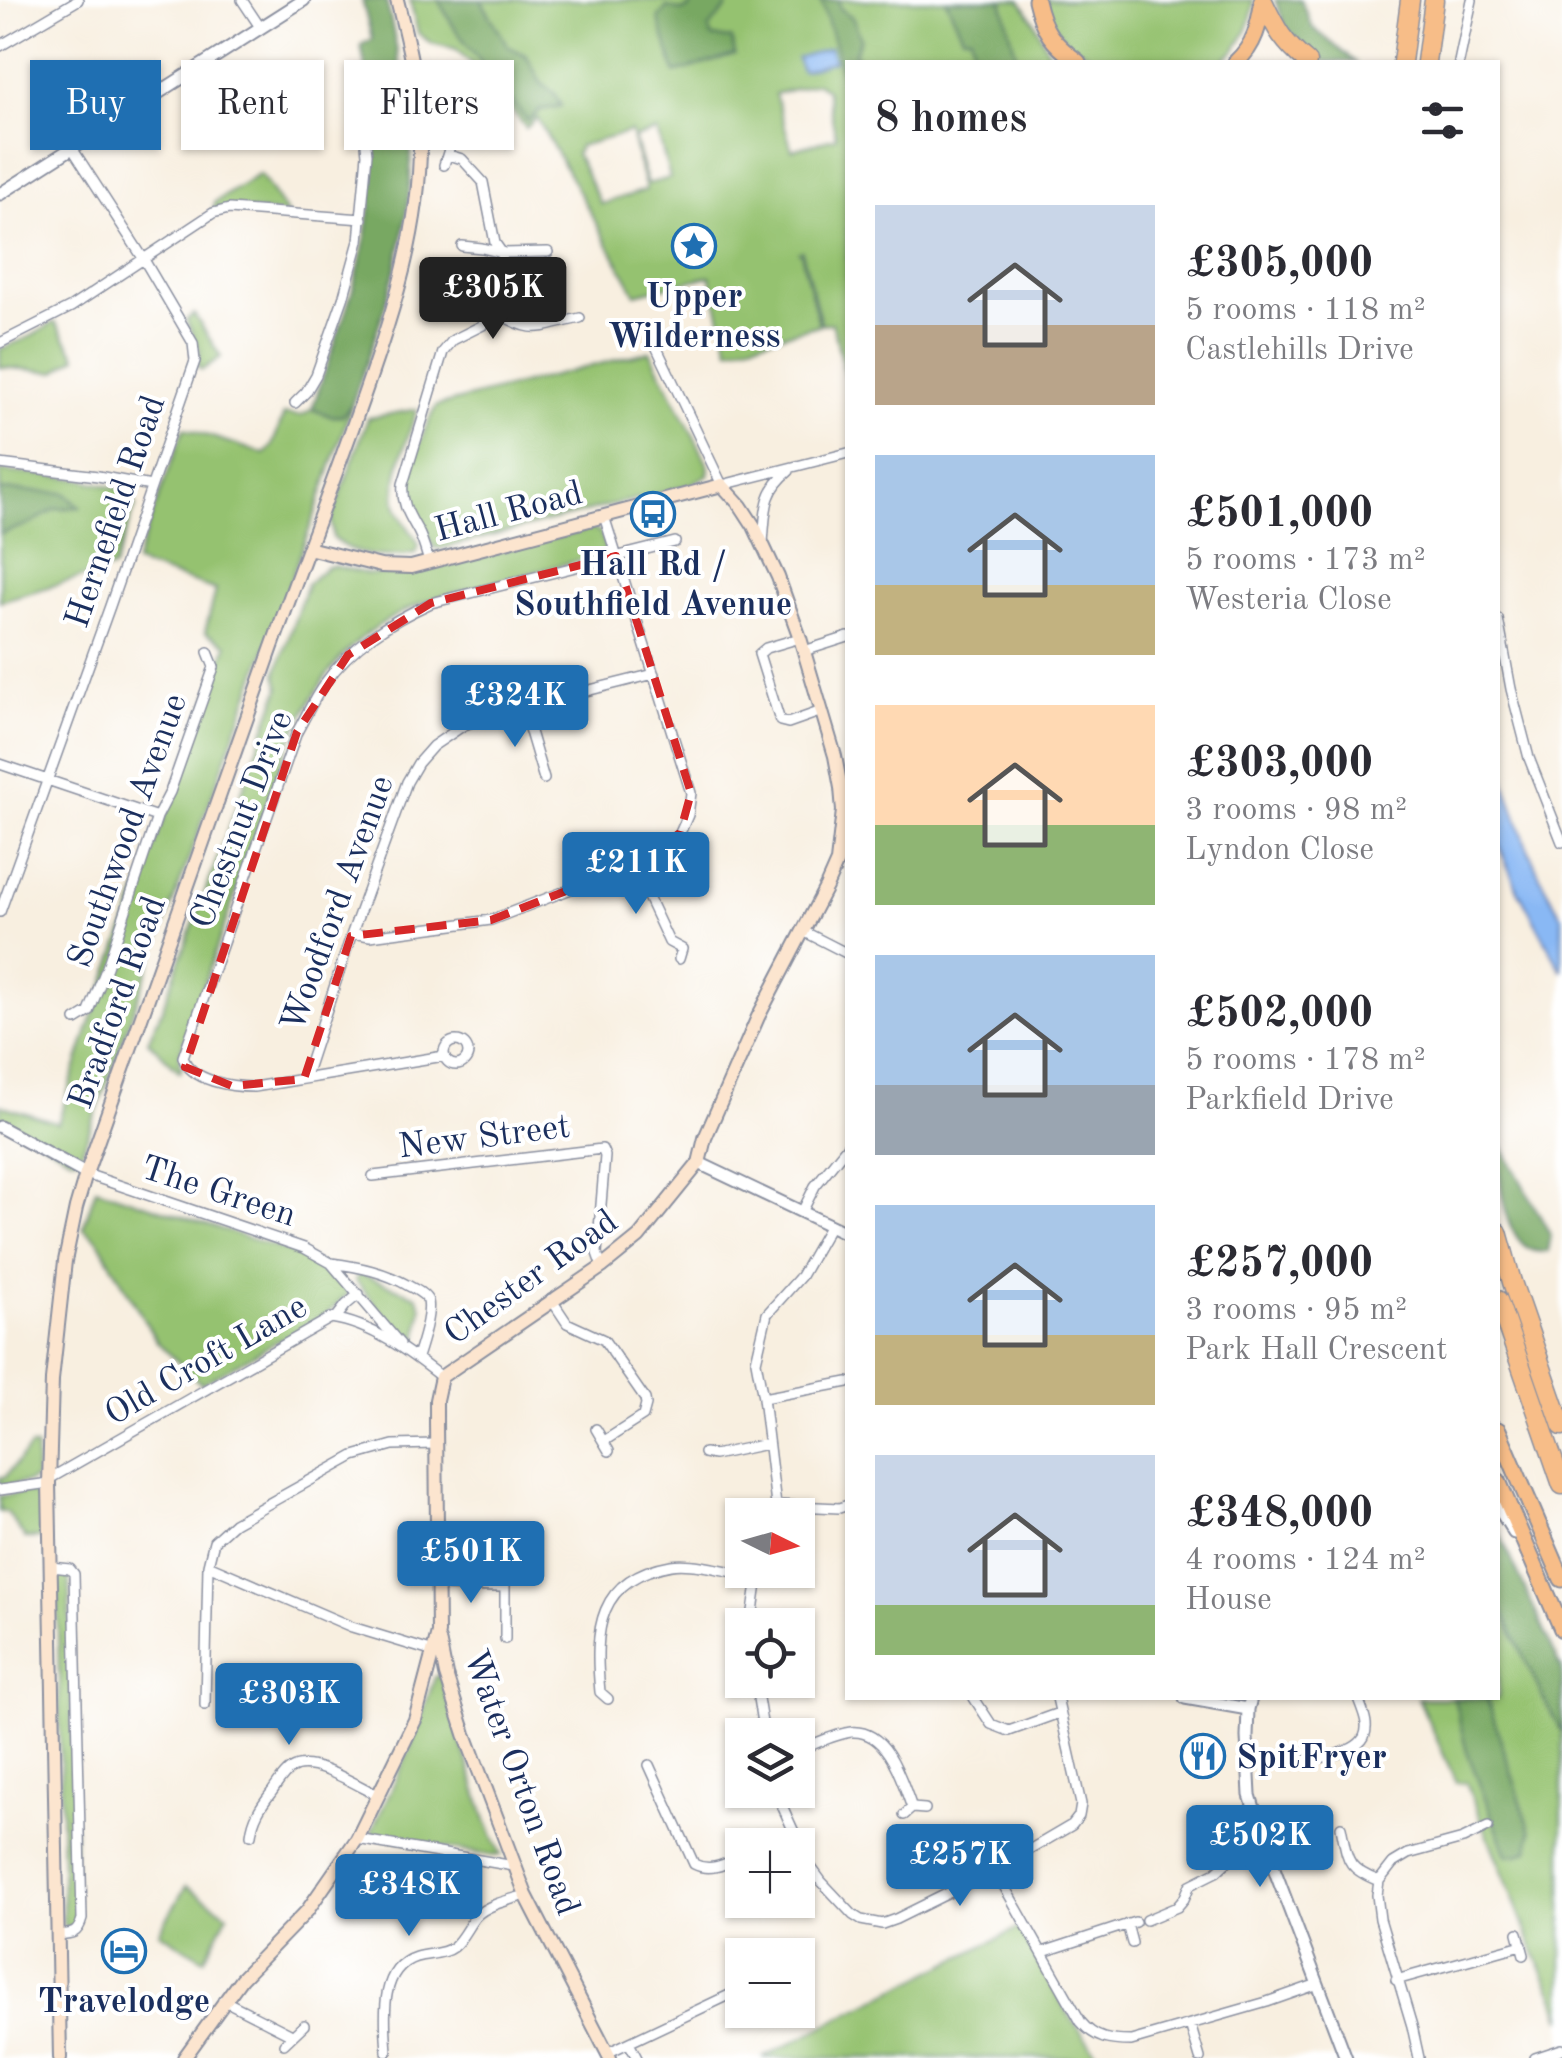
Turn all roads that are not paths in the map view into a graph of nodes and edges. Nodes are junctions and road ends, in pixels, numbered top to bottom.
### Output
1 (78, 0) edge
2 (242, 0) edge
3 (304, 0) edge
4 (397, 0) edge
5 (1027, 0) edge
6 (1036, 0) edge
7 (1263, 0) edge
8 (1410, 0) edge
9 (1434, 0) edge
10 (1472, 0) edge
11 (260, 27) junction
12 (1044, 28) junction
13 (0, 46) edge
14 (1059, 60) edge
15 (1075, 60) edge
16 (1238, 60) edge
17 (1305, 60) edge
18 (1402, 60) edge
19 (1426, 60) edge
20 (1459, 60) edge
21 (161, 91) edge
22 (69, 150) edge
23 (73, 150) edge
24 (367, 150) edge
25 (448, 150) edge
26 (0, 194) edge
27 (362, 220) junction
28 (462, 246) dead end
29 (548, 252) dead end
30 (502, 253) junction
31 (143, 258) junction
32 (495, 311) junction
33 (580, 318) dead end
34 (558, 323) junction
35 (560, 336) dead end
36 (0, 342) edge
37 (654, 342) dead end
38 (295, 402) dead end
39 (845, 454) edge
40 (0, 464) edge
41 (791, 469) junction
42 (722, 485) junction
43 (151, 486) junction
44 (604, 516) junction
45 (675, 542) dead end
46 (763, 544) junction
47 (308, 548) junction
48 (616, 556) junction
49 (429, 562) junction
50 (1500, 630) edge
51 (845, 638) edge
52 (802, 645) junction
53 (208, 652) dead end
54 (654, 674) junction
55 (523, 708) junction
56 (822, 711) junction
57 (0, 764) edge
58 (544, 780) dead end
59 (48, 781) junction
60 (844, 788) edge
61 (158, 816) junction
62 (1562, 842) edge
63 (632, 865) junction
64 (0, 912) edge
65 (802, 931) junction
66 (352, 933) junction
67 (845, 952) edge
68 (679, 959) dead end
69 (76, 1020) dead end
70 (444, 1056) dead end
71 (304, 1079) junction
72 (0, 1128) edge
73 (845, 1150) edge
74 (699, 1163) junction
75 (86, 1174) junction
76 (373, 1176) dead end
77 (802, 1212) junction
78 (830, 1225) junction
79 (845, 1232) edge
80 (1500, 1239) edge
81 (332, 1263) junction
82 (602, 1267) junction
83 (359, 1294) junction
84 (551, 1299) junction
85 (1500, 1306) edge
86 (336, 1318) junction
87 (402, 1346) junction
88 (417, 1357) junction
89 (441, 1377) junction
90 (845, 1383) edge
91 (763, 1398) junction
92 (1562, 1426) edge
93 (596, 1429) dead end
94 (1500, 1435) edge
95 (436, 1444) junction
96 (768, 1444) junction
97 (716, 1468) dead end
98 (49, 1481) junction
99 (1562, 1485) edge
100 (0, 1490) edge
101 (1500, 1490) edge
102 (774, 1498) edge
103 (845, 1506) edge
104 (815, 1509) edge
105 (1500, 1510) edge
106 (505, 1547) dead end
107 (1529, 1558) junction
108 (208, 1565) junction
109 (51, 1566) junction
110 (725, 1570) edge
111 (1562, 1578) edge
112 (438, 1586) junction
113 (505, 1586) junction
114 (1562, 1630) edge
115 (438, 1633) junction
116 (506, 1639) dead end
117 (434, 1652) junction
118 (590, 1698) dead end
119 (975, 1700) edge
120 (1057, 1700) edge
121 (1211, 1700) edge
122 (1359, 1700) edge
123 (1250, 1703) edge
124 (205, 1705) dead end
125 (1059, 1713) junction
126 (815, 1744) edge
127 (1248, 1765) junction
128 (649, 1766) dead end
129 (379, 1796) junction
130 (925, 1809) dead end
131 (1488, 1827) dead end
132 (1341, 1828) dead end
133 (251, 1836) dead end
134 (357, 1839) junction
135 (1267, 1850) junction
136 (725, 1863) edge
137 (514, 1866) junction
138 (996, 1870) junction
139 (815, 1872) edge
140 (1379, 1882) junction
141 (526, 1894) junction
142 (1146, 1920) dead end
143 (1518, 1933) dead end
144 (57, 1935) junction
145 (1132, 1943) dead end
146 (1043, 1952) junction
147 (1396, 1980) junction
148 (1318, 1984) junction
149 (725, 1997) edge
150 (224, 2000) junction
151 (1190, 2024) junction
152 (304, 2025) dead end
153 (292, 2035) junction
154 (629, 2043) junction
155 (284, 2044) dead end
156 (1562, 2049) edge
157 (387, 2052) dead end
158 (608, 2056) edge
159 (60, 2058) edge
160 (184, 2058) edge
161 (638, 2058) edge
162 (1200, 2058) edge
163 (1346, 2058) edge
164 (1419, 2058) edge
165 (1536, 2058) edge

1 - 13 street
2 - 11 street
3 - 11 street
4 - 47 main road, Bradford Road
5 - 12 main road
6 - 12 highway
7 - 16 highway
7 - 17 highway
8 - 18 highway
9 - 19 highway
10 - 20 street
11 - 21 street
12 - 14 highway
12 - 15 highway
22 - 26 street
23 - 31 street, Hernefield Road
24 - 27 street
25 - 30 street
27 - 31 street
27 - 38 street
28 - 30 street
29 - 30 street
30 - 32 street
31 - 36 street
31 - 43 street, Hernefield Road
32 - 34 street
32 - 49 street
33 - 34 street
34 - 35 street
37 - 42 street
39 - 41 street
40 - 43 street
41 - 42 street
41 - 46 street
42 - 44 main road, Hall Road
42 - 46 main road, Chester Road
43 - 59 street, Hernefield Road
44 - 48 street
44 - 49 main road, Hall Road
45 - 48 street, Chestnut Drive
46 - 52 main road, Chester Road
47 - 49 main road, Hall Road
47 - 75 main road, Bradford Road
48 - 54 street
48 - 71 street, Chestnut Drive
50 - 62 street
51 - 52 street
52 - 56 main road, Chester Road
52 - 56 street
53 - 61 street, Southwood Avenue
54 - 55 street, Woodford Avenue
54 - 63 street
55 - 58 street
55 - 66 street, Woodford Avenue
56 - 60 main road, Chester Road
57 - 59 street
59 - 61 street
59 - 64 street, Hernefield Road
60 - 65 main road, Chester Road
61 - 69 street, Southwood Avenue
63 - 66 street
63 - 68 street
65 - 67 street
65 - 74 main road, Chester Road
66 - 71 street, Woodford Avenue
70 - 71 street
72 - 75 street
73 - 77 street
74 - 77 street
74 - 82 main road, Chester Road
75 - 81 street, The Green
75 - 98 main road, Bradford Road
76 - 82 street, New Street
77 - 78 street
78 - 79 street
78 - 91 street
80 - 92 highway
81 - 83 street, The Green
81 - 88 street, The Green
82 - 84 main road, Chester Road
83 - 86 street
83 - 87 street, The Green
84 - 89 main road, Chester Road
84 - 93 street
85 - 99 highway
86 - 87 street, Old Croft Lane
86 - 98 street, Old Croft Lane
87 - 88 street, Old Croft Lane
88 - 89 street, Old Croft Lane
89 - 95 main road, Chester Road
90 - 91 street
91 - 96 street
94 - 111 highway
95 - 108 street
95 - 112 main road, Chester Road
96 - 97 street
96 - 102 street
98 - 100 street, Old Croft Lane
98 - 109 main road, Bradford Road
101 - 107 highway
103 - 104 street
105 - 107 street
106 - 113 street
107 - 114 highway
108 - 117 street
108 - 124 street
109 - 144 main road, Bradford Road
109 - 144 street
110 - 118 street
112 - 113 street
112 - 115 main road, Chester Road
113 - 116 street
115 - 117 main road, Chester Road
115 - 137 main road, Water Orton Road
117 - 129 main road, Chester Road
119 - 125 street
120 - 125 street
121 - 123 street
122 - 127 street
123 - 127 street
125 - 138 street
126 - 130 street
127 - 135 street
128 - 136 street
129 - 133 street
129 - 134 main road, Chester Road
131 - 140 street
132 - 140 street
134 - 137 street
134 - 150 main road, Chester Road
135 - 142 street
135 - 148 street
137 - 141 main road, Water Orton Road
138 - 139 street
138 - 146 street
140 - 147 street
141 - 157 street
141 - 158 main road, Water Orton Road
143 - 147 street
144 - 159 main road, Bradford Road
145 - 146 street
146 - 151 street
147 - 164 street
148 - 151 street
148 - 163 street
149 - 154 street
150 - 153 street
150 - 160 main road, Chester Road
151 - 162 street
152 - 153 street
153 - 155 street
154 - 158 street
154 - 161 street
156 - 165 street

